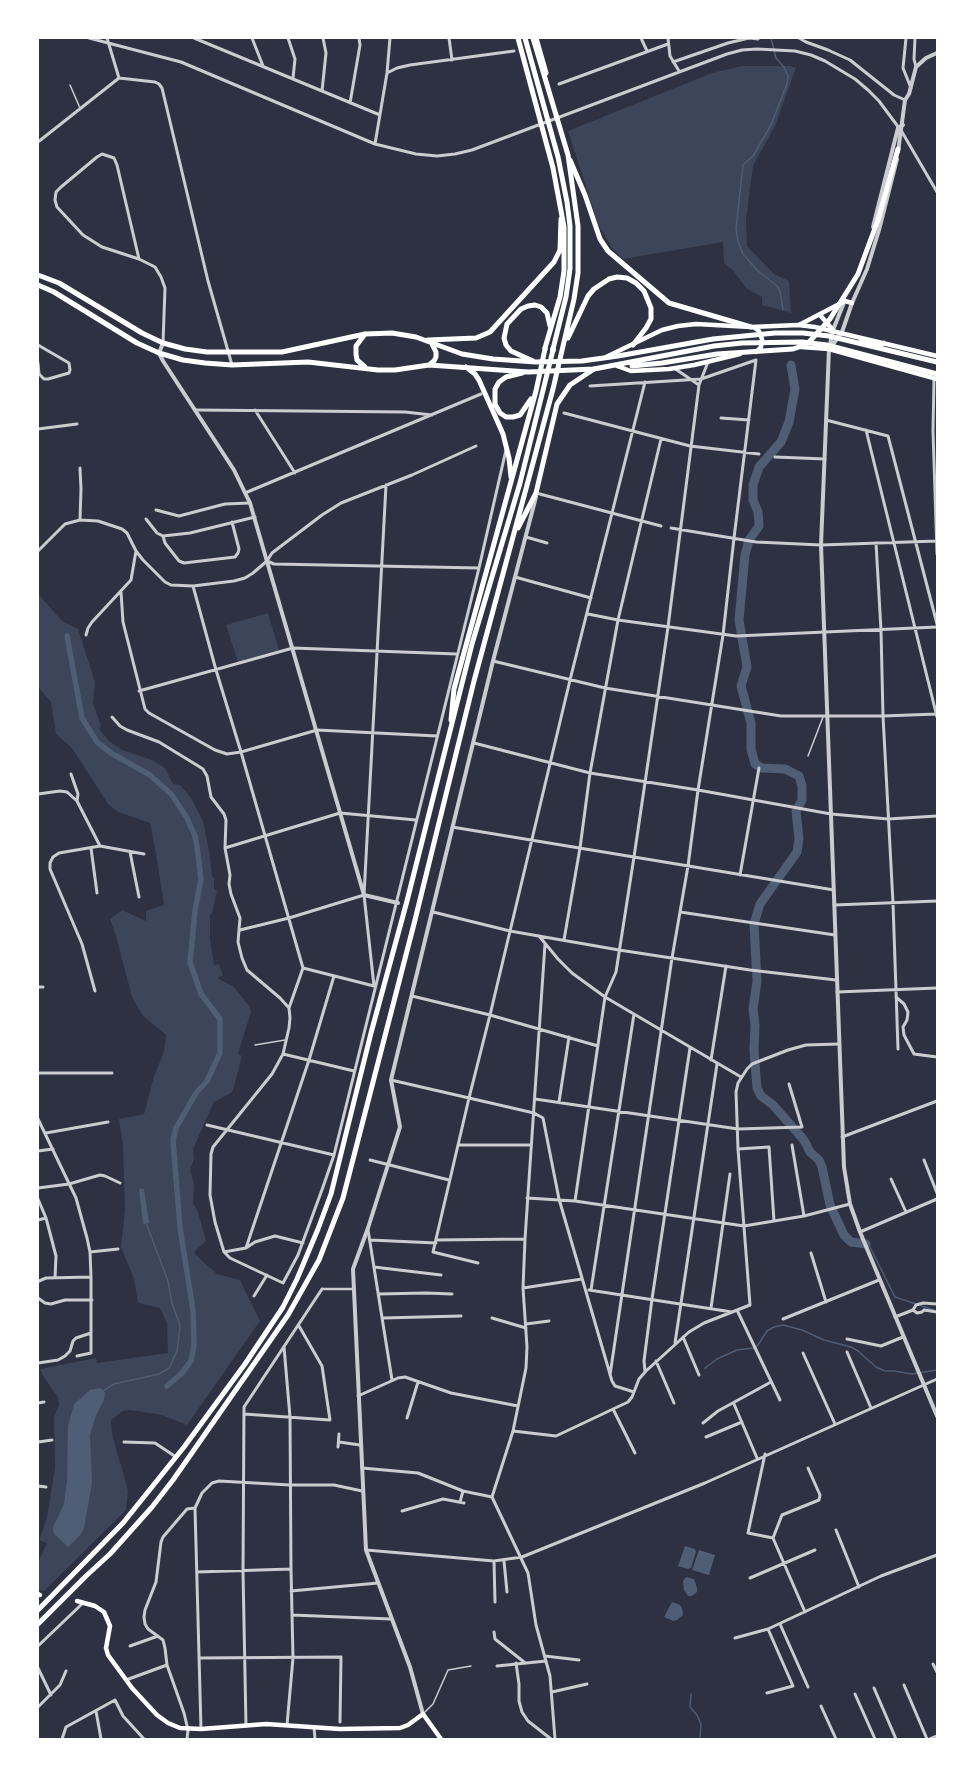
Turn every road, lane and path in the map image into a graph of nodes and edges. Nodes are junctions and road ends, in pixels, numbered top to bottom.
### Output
1 (89, 38) edge
2 (107, 38) edge
3 (194, 38) edge
4 (252, 38) edge
5 (288, 38) edge
6 (324, 38) edge
7 (358, 38) edge
8 (390, 38) edge
9 (448, 38) edge
10 (518, 38) edge
11 (525, 38) edge
12 (533, 38) edge
13 (536, 38) edge
14 (640, 38) edge
15 (668, 38) edge
16 (758, 38) edge
17 (799, 38) edge
18 (906, 38) edge
19 (915, 38) edge
20 (108, 42) junction
21 (668, 44) junction
22 (514, 51) dead end
23 (647, 51) junction
24 (937, 54) edge
25 (452, 60) junction
26 (673, 62) junction
27 (263, 66) junction
28 (916, 67) junction
29 (679, 71) junction
30 (387, 73) junction
31 (119, 78) junction
32 (293, 78) junction
33 (559, 84) dead end
34 (70, 85) dead end
35 (911, 88) junction
36 (322, 91) junction
37 (905, 100) junction
38 (350, 103) junction
39 (80, 110) junction
40 (555, 112) junction
41 (380, 116) junction
42 (903, 125) junction
43 (898, 128) junction
44 (902, 132) junction
45 (38, 142) edge
46 (375, 144) junction
47 (898, 149) junction
48 (568, 156) junction
49 (937, 192) edge
50 (561, 202) junction
51 (139, 259) junction
52 (860, 264) junction
53 (868, 267) junction
54 (38, 275) edge
55 (38, 285) edge
56 (845, 301) junction
57 (852, 303) junction
58 (820, 315) junction
59 (798, 325) junction
60 (751, 327) junction
61 (551, 329) junction
62 (832, 332) junction
63 (365, 334) junction
64 (841, 334) junction
65 (426, 340) junction
66 (897, 341) dead end
67 (163, 343) junction
68 (432, 343) junction
69 (633, 345) junction
70 (38, 346) edge
71 (830, 346) junction
72 (900, 348) junction
73 (782, 349) junction
74 (562, 350) junction
75 (755, 352) junction
76 (159, 353) junction
77 (229, 354) junction
78 (937, 356) edge
79 (599, 360) junction
80 (536, 362) junction
81 (708, 362) junction
82 (937, 362) edge
83 (38, 363) edge
84 (232, 365) junction
85 (429, 365) junction
86 (465, 366) junction
87 (617, 366) junction
88 (366, 368) junction
89 (674, 368) junction
90 (594, 369) junction
91 (528, 372) junction
92 (936, 377) edge
93 (701, 379) junction
94 (693, 380) junction
95 (645, 382) junction
96 (699, 385) junction
97 (590, 386) dead end
98 (536, 388) junction
99 (481, 394) dead end
100 (196, 410) junction
101 (255, 410) junction
102 (564, 413) dead end
103 (433, 415) junction
104 (721, 418) dead end
105 (749, 420) junction
106 (826, 420) junction
107 (77, 424) dead end
108 (38, 429) edge
109 (866, 430) junction
110 (632, 431) junction
111 (935, 431) edge
112 (661, 439) junction
113 (476, 446) dead end
114 (690, 446) junction
115 (507, 447) junction
116 (744, 453) junction
117 (759, 454) dead end
118 (775, 457) dead end
119 (824, 459) junction
120 (80, 468) dead end
121 (295, 473) junction
122 (511, 482) junction
123 (386, 485) junction
124 (245, 493) junction
125 (536, 494) junction
126 (250, 503) junction
127 (156, 510) dead end
128 (611, 514) junction
129 (255, 517) junction
130 (146, 519) dead end
131 (80, 520) junction
132 (232, 522) junction
133 (642, 522) junction
134 (661, 526) dead end
135 (671, 528) dead end
136 (680, 530) junction
137 (163, 536) junction
138 (513, 536) junction
139 (526, 537) junction
140 (734, 538) junction
141 (937, 541) edge
142 (895, 542) junction
143 (915, 542) junction
144 (547, 543) dead end
145 (876, 543) junction
146 (821, 545) junction
147 (38, 551) edge
148 (136, 551) junction
149 (937, 554) edge
150 (267, 561) junction
151 (381, 566) junction
152 (479, 568) junction
153 (515, 577) junction
154 (193, 586) junction
155 (121, 592) junction
156 (592, 598) junction
157 (937, 610) edge
158 (588, 614) junction
159 (935, 616) junction
160 (618, 620) junction
161 (937, 624) edge
162 (668, 627) junction
163 (937, 627) edge
164 (914, 628) junction
165 (881, 630) junction
166 (825, 632) junction
167 (86, 635) dead end
168 (724, 635) junction
169 (293, 648) junction
170 (377, 650) junction
171 (457, 654) junction
172 (493, 661) junction
173 (216, 670) junction
174 (570, 680) junction
175 (606, 688) junction
176 (139, 691) junction
177 (658, 696) junction
178 (713, 706) junction
179 (937, 715) edge
180 (826, 716) junction
181 (883, 716) junction
182 (112, 717) dead end
183 (451, 723) junction
184 (317, 730) junction
185 (372, 732) junction
186 (437, 736) junction
187 (474, 743) junction
188 (241, 752) junction
189 (808, 756) dead end
190 (550, 764) junction
191 (759, 768) dead end
192 (590, 773) junction
193 (71, 774) dead end
194 (644, 782) junction
195 (698, 790) junction
196 (38, 794) edge
197 (77, 800) junction
198 (753, 801) junction
199 (340, 813) junction
200 (831, 814) junction
201 (370, 815) junction
202 (937, 816) edge
203 (888, 819) junction
204 (416, 820) junction
205 (452, 827) junction
206 (264, 836) junction
207 (531, 841) junction
208 (100, 846) junction
209 (91, 848) junction
210 (225, 848) junction
211 (580, 848) junction
212 (130, 852) junction
213 (144, 854) dead end
214 (634, 857) junction
215 (688, 866) junction
216 (740, 875) junction
217 (834, 890) junction
218 (97, 894) dead end
219 (364, 894) junction
220 (139, 897) dead end
221 (937, 901) edge
222 (397, 903) junction
223 (892, 903) junction
224 (834, 905) junction
225 (431, 912) junction
226 (680, 912) junction
227 (289, 918) junction
228 (240, 930) junction
229 (510, 931) junction
230 (835, 935) junction
231 (540, 936) junction
232 (564, 940) junction
233 (545, 944) junction
234 (619, 950) junction
235 (672, 958) junction
236 (726, 966) junction
237 (303, 968) junction
238 (334, 976) junction
239 (836, 980) junction
240 (374, 986) junction
241 (38, 987) edge
242 (43, 987) dead end
243 (937, 988) edge
244 (895, 989) junction
245 (95, 991) dead end
246 (837, 992) junction
247 (412, 996) junction
248 (896, 996) junction
249 (605, 997) junction
250 (289, 1008) junction
251 (634, 1014) junction
252 (490, 1015) junction
253 (539, 1029) junction
254 (661, 1030) junction
255 (569, 1038) junction
256 (287, 1039) junction
257 (838, 1044) junction
258 (255, 1045) dead end
259 (598, 1046) junction
260 (690, 1048) junction
261 (898, 1049) dead end
262 (283, 1054) junction
263 (937, 1056) edge
264 (309, 1060) junction
265 (711, 1060) junction
266 (717, 1064) junction
267 (354, 1071) junction
268 (38, 1073) edge
269 (112, 1073) dead end
270 (741, 1077) junction
271 (391, 1080) junction
272 (789, 1084) dead end
273 (469, 1098) junction
274 (535, 1099) junction
275 (937, 1101) edge
276 (559, 1102) junction
277 (590, 1107) junction
278 (618, 1112) junction
279 (534, 1113) junction
280 (648, 1116) junction
281 (38, 1119) edge
282 (679, 1121) junction
283 (108, 1122) dead end
284 (206, 1125) dead end
285 (708, 1126) junction
286 (229, 1129) junction
287 (738, 1130) junction
288 (46, 1133) junction
289 (842, 1137) junction
290 (282, 1142) junction
291 (458, 1145) junction
292 (531, 1145) junction
293 (792, 1145) dead end
294 (53, 1149) junction
295 (738, 1149) junction
296 (38, 1151) edge
297 (334, 1155) junction
298 (370, 1160) dead end
299 (924, 1160) dead end
300 (388, 1164) junction
301 (730, 1174) dead end
302 (891, 1179) dead end
303 (449, 1180) junction
304 (120, 1182) dead end
305 (69, 1184) junction
306 (38, 1188) edge
307 (937, 1193) edge
308 (527, 1198) junction
309 (38, 1199) edge
310 (559, 1199) junction
311 (937, 1199) edge
312 (575, 1201) junction
313 (850, 1204) junction
314 (605, 1205) junction
315 (635, 1210) junction
316 (906, 1212) junction
317 (665, 1215) junction
318 (804, 1216) junction
319 (46, 1218) junction
320 (695, 1219) junction
321 (38, 1220) edge
322 (774, 1221) junction
323 (723, 1223) junction
324 (744, 1226) junction
325 (368, 1228) junction
326 (860, 1232) junction
327 (525, 1239) junction
328 (370, 1240) junction
329 (436, 1241) junction
330 (303, 1243) junction
331 (246, 1248) junction
332 (118, 1249) dead end
333 (90, 1252) junction
334 (224, 1252) junction
335 (811, 1253) dead end
336 (478, 1263) dead end
337 (374, 1267) junction
338 (267, 1275) junction
339 (441, 1275) dead end
340 (91, 1277) junction
341 (55, 1278) junction
342 (582, 1279) junction
343 (879, 1280) junction
344 (39, 1281) edge
345 (523, 1288) junction
346 (322, 1289) joint
347 (354, 1289) junction
348 (585, 1290) junction
349 (591, 1290) junction
350 (379, 1294) junction
351 (452, 1294) dead end
352 (623, 1294) junction
353 (254, 1296) dead end
354 (38, 1298) edge
355 (652, 1299) junction
356 (92, 1300) junction
357 (826, 1302) junction
358 (682, 1304) junction
359 (937, 1304) edge
360 (711, 1308) junction
361 (738, 1310) junction
362 (913, 1310) junction
363 (732, 1312) junction
364 (937, 1312) edge
365 (461, 1316) dead end
366 (895, 1317) junction
367 (383, 1318) junction
368 (492, 1318) dead end
369 (783, 1319) dead end
370 (549, 1321) dead end
371 (526, 1324) junction
372 (299, 1326) junction
373 (526, 1328) junction
374 (91, 1333) junction
375 (683, 1337) junction
376 (903, 1337) junction
377 (847, 1339) dead end
378 (675, 1343) junction
379 (284, 1347) junction
380 (847, 1352) dead end
381 (803, 1353) dead end
382 (77, 1356) dead end
383 (656, 1361) junction
384 (38, 1364) edge
385 (646, 1371) junction
386 (610, 1375) junction
387 (699, 1375) dead end
388 (937, 1379) edge
389 (392, 1380) junction
390 (418, 1382) junction
391 (771, 1382) junction
392 (924, 1385) junction
393 (634, 1392) junction
394 (358, 1397) junction
395 (780, 1400) dead end
396 (44, 1402) dead end
397 (38, 1403) edge
398 (674, 1403) dead end
399 (734, 1404) junction
400 (518, 1406) junction
401 (871, 1408) junction
402 (613, 1409) junction
403 (244, 1414) junction
404 (937, 1416) edge
405 (290, 1417) junction
406 (407, 1418) dead end
407 (742, 1422) junction
408 (703, 1423) dead end
409 (835, 1424) junction
410 (513, 1431) junction
411 (339, 1434) dead end
412 (706, 1437) dead end
413 (52, 1440) dead end
414 (38, 1442) edge
415 (124, 1442) dead end
416 (339, 1442) junction
417 (360, 1445) junction
418 (338, 1447) dead end
419 (635, 1453) dead end
420 (766, 1454) junction
421 (176, 1457) junction
422 (757, 1458) junction
423 (361, 1468) junction
424 (808, 1468) dead end
425 (243, 1483) junction
426 (290, 1485) junction
427 (38, 1486) edge
428 (46, 1487) dead end
429 (463, 1490) junction
430 (362, 1491) junction
431 (492, 1497) junction
432 (195, 1508) junction
433 (402, 1511) dead end
434 (836, 1530) dead end
435 (772, 1538) junction
436 (366, 1550) junction
437 (815, 1550) dead end
438 (937, 1555) edge
439 (522, 1557) junction
440 (504, 1560) junction
441 (494, 1561) junction
442 (784, 1563) junction
443 (291, 1569) junction
444 (243, 1571) junction
445 (197, 1572) junction
446 (750, 1578) dead end
447 (378, 1583) junction
448 (859, 1587) junction
449 (291, 1592) junction
450 (508, 1592) dead end
451 (77, 1601) dead end
452 (495, 1602) dead end
453 (83, 1603) junction
454 (38, 1610) edge
455 (805, 1612) junction
456 (292, 1615) junction
457 (391, 1619) junction
458 (38, 1624) edge
459 (780, 1624) junction
460 (768, 1629) junction
461 (494, 1632) dead end
462 (158, 1636) junction
463 (735, 1638) dead end
464 (38, 1646) edge
465 (130, 1646) dead end
466 (545, 1656) junction
467 (199, 1658) junction
468 (246, 1658) junction
469 (293, 1658) junction
470 (579, 1660) dead end
471 (546, 1661) junction
472 (524, 1662) junction
473 (516, 1663) junction
474 (933, 1664) dead end
475 (167, 1665) junction
476 (470, 1666) dead end
477 (497, 1666) dead end
478 (38, 1668) edge
479 (66, 1671) dead end
480 (937, 1672) edge
481 (126, 1680) junction
482 (587, 1684) dead end
483 (904, 1685) dead end
484 (808, 1687) dead end
485 (874, 1688) dead end
486 (552, 1692) junction
487 (767, 1693) dead end
488 (855, 1694) dead end
489 (51, 1695) junction
490 (821, 1706) dead end
491 (38, 1707) edge
492 (96, 1711) junction
493 (423, 1714) junction
494 (340, 1722) dead end
495 (288, 1725) junction
496 (246, 1726) junction
497 (314, 1727) junction
498 (201, 1729) junction
499 (188, 1730) junction
500 (937, 1736) edge
501 (62, 1739) edge
502 (101, 1739) edge
503 (144, 1739) edge
504 (187, 1739) edge
505 (315, 1739) edge
506 (441, 1739) edge
507 (551, 1739) edge
508 (554, 1739) edge
509 (836, 1739) edge
510 (875, 1739) edge
511 (896, 1739) edge
512 (927, 1739) edge
513 (930, 1739) edge

1 - 20 street
2 - 20 street
3 - 27 street
4 - 27 street
5 - 32 street
6 - 36 street
7 - 38 street
8 - 30 street
9 - 25 street
10 - 50 main road
11 - 183 main road
12 - 40 main road
13 - 40 main road
14 - 23 street
15 - 21 street
16 - 26 street
17 - 37 street
18 - 35 street
19 - 28 street
20 - 31 street
20 - 46 street
21 - 23 street
21 - 26 street
22 - 25 street
23 - 33 street
24 - 28 street
25 - 30 street
26 - 29 street
27 - 32 street
28 - 35 street
29 - 43 street
29 - 46 street
30 - 41 street
31 - 39 street
31 - 77 street
32 - 36 street
34 - 39 lane
35 - 37 street
36 - 38 street
37 - 42 street
38 - 41 street
39 - 45 street
40 - 48 main road
41 - 46 street
42 - 43 street
42 - 44 street
43 - 44 street
43 - 52 street
44 - 47 street
44 - 49 street
47 - 53 street
47 - 87 main road
48 - 60 main road
48 - 74 main road
50 - 61 main road
50 - 65 main road
51 - 51 street
51 - 67 street
52 - 53 street
52 - 56 street
53 - 57 street
54 - 67 main road
55 - 76 main road
56 - 57 main road
56 - 58 main road
56 - 62 street
57 - 64 street
58 - 59 main road
58 - 62 main road
59 - 60 main road
59 - 62 main road
60 - 69 main road
60 - 75 main road
61 - 80 main road
61 - 98 main road
62 - 64 main road
62 - 71 street
63 - 65 main road
63 - 77 main road
63 - 88 main road
64 - 71 street
64 - 72 main road
65 - 68 main road
66 - 72 main road
67 - 76 street
67 - 77 main road
68 - 80 main road
68 - 85 main road
69 - 74 main road
69 - 79 main road
70 - 83 street
71 - 73 main road
71 - 73 main road
71 - 92 main road
71 - 106 street
72 - 78 main road
73 - 75 main road
74 - 138 main road
75 - 81 main road
76 - 84 main road
76 - 100 street
77 - 84 street
79 - 80 main road
79 - 82 main road
81 - 89 main road
81 - 93 street
84 - 88 main road
85 - 86 main road
85 - 88 main road
86 - 91 main road
86 - 115 main road
87 - 89 main road
87 - 90 main road
87 - 92 main road
89 - 94 street
90 - 91 main road
90 - 125 main road
91 - 98 main road
92 - 111 street
93 - 94 street
93 - 96 street
93 - 105 street
94 - 95 street
94 - 96 street
95 - 97 street
95 - 110 street
96 - 114 street
98 - 122 main road
99 - 103 street
100 - 101 street
100 - 124 street
101 - 103 street
101 - 121 street
102 - 110 street
103 - 121 street
104 - 105 street
105 - 116 street
106 - 109 street
106 - 119 street
107 - 108 street
109 - 142 street
109 - 143 street
110 - 112 street
110 - 128 street
111 - 141 street
112 - 114 street
112 - 133 street
113 - 123 street
114 - 116 street
114 - 136 street
115 - 122 main road
115 - 152 street
116 - 117 street
116 - 140 street
118 - 119 street
119 - 146 street
120 - 131 street
121 - 124 street
122 - 183 main road
123 - 150 street
123 - 151 street
124 - 126 street
125 - 128 street
125 - 138 main road
125 - 139 street
126 - 127 street
126 - 129 street
128 - 133 street
128 - 156 street
129 - 132 street
129 - 150 street
130 - 137 street
131 - 147 street
131 - 148 street
132 - 137 street
132 - 137 street
133 - 134 street
133 - 160 street
135 - 136 street
136 - 140 street
136 - 162 street
138 - 458 main road
139 - 144 street
139 - 153 street
140 - 146 street
140 - 168 street
141 - 143 street
141 - 149 street
142 - 143 street
142 - 145 street
142 - 164 street
143 - 159 street
145 - 146 street
145 - 165 street
146 - 166 street
148 - 154 street
148 - 155 street
150 - 151 street
150 - 154 street
150 - 169 street
151 - 152 street
151 - 170 street
152 - 171 street
153 - 156 street
153 - 172 street
154 - 173 street
155 - 167 street
155 - 176 street
156 - 158 street
157 - 159 street
158 - 160 street
158 - 174 street
159 - 161 street
160 - 162 street
160 - 175 street
162 - 168 street
162 - 177 street
163 - 164 street
164 - 165 street
164 - 179 street
165 - 166 street
165 - 181 street
166 - 168 street
166 - 180 street
168 - 178 street
169 - 170 street
169 - 173 street
169 - 184 street
170 - 171 street
170 - 185 street
171 - 186 street
172 - 174 street
172 - 187 street
173 - 176 street
173 - 188 street
174 - 175 street
174 - 190 street
175 - 177 street
175 - 192 street
176 - 188 street
177 - 178 street
177 - 194 street
178 - 180 street
178 - 195 street
179 - 181 street
180 - 181 street
180 - 189 lane
180 - 200 street
181 - 203 street
182 - 210 street
183 - 421 main road
184 - 185 street
184 - 188 street
184 - 199 street
185 - 186 street
185 - 201 street
186 - 204 street
187 - 190 street
187 - 205 street
188 - 206 street
190 - 192 street
190 - 207 street
191 - 198 street
192 - 194 street
192 - 211 street
193 - 197 street
194 - 195 street
194 - 214 street
195 - 198 street
195 - 215 street
196 - 197 street
197 - 208 street
198 - 200 street
198 - 216 street
199 - 201 street
199 - 206 street
199 - 219 street
200 - 203 street
200 - 217 street
201 - 204 street
201 - 219 street
202 - 203 street
203 - 223 street
204 - 222 street
205 - 207 street
205 - 225 street
206 - 210 street
206 - 227 street
207 - 211 street
207 - 229 street
208 - 209 street
208 - 212 street
209 - 218 street
209 - 245 street
210 - 228 street
211 - 214 street
211 - 232 street
212 - 213 street
212 - 220 street
214 - 215 street
214 - 234 street
215 - 216 street
215 - 226 street
216 - 217 street
217 - 224 street
219 - 222 street
219 - 227 street
219 - 240 street
221 - 223 street
222 - 240 street
223 - 224 street
223 - 244 street
224 - 230 street
225 - 229 street
225 - 247 street
226 - 230 street
226 - 235 street
227 - 228 street
227 - 237 street
228 - 250 street
229 - 231 street
229 - 252 street
230 - 239 street
231 - 232 street
231 - 233 street
232 - 234 street
233 - 249 street
233 - 253 street
234 - 235 street
234 - 249 street
235 - 236 street
235 - 254 street
236 - 239 street
236 - 265 street
237 - 238 street
237 - 250 street
238 - 240 street
238 - 264 street
239 - 246 street
240 - 267 street
241 - 242 street
243 - 244 street
244 - 246 street
244 - 248 street
246 - 257 street
247 - 252 street
247 - 271 street
248 - 261 street
248 - 263 street
249 - 251 street
249 - 259 street
250 - 256 street
251 - 254 street
251 - 278 street
252 - 253 street
252 - 273 street
253 - 255 street
253 - 274 street
254 - 260 street
254 - 280 street
255 - 259 street
255 - 276 street
256 - 258 lane
256 - 262 street
257 - 270 street
257 - 289 street
259 - 277 street
260 - 265 street
260 - 282 street
262 - 264 street
262 - 286 street
264 - 267 street
264 - 290 street
265 - 266 street
266 - 270 street
266 - 285 street
267 - 297 street
268 - 269 street
270 - 287 street
271 - 273 street
271 - 300 street
272 - 287 street
273 - 279 street
273 - 291 street
274 - 276 street
274 - 279 street
275 - 289 street
276 - 277 street
277 - 278 street
277 - 312 street
278 - 280 street
278 - 314 street
279 - 292 street
279 - 310 street
280 - 282 street
280 - 315 street
281 - 288 street
282 - 285 street
282 - 317 street
283 - 288 street
284 - 286 street
285 - 287 street
285 - 320 street
286 - 290 street
286 - 334 street
287 - 295 street
288 - 294 street
289 - 313 street
290 - 297 street
290 - 331 street
291 - 292 street
291 - 303 street
292 - 308 street
293 - 318 street
294 - 296 street
294 - 305 street
295 - 322 street
295 - 324 street
297 - 330 street
298 - 300 street
299 - 307 street
300 - 303 street
300 - 325 street
301 - 323 street
302 - 316 street
303 - 329 street
304 - 305 street
305 - 306 street
305 - 333 street
308 - 310 street
308 - 327 street
309 - 319 street
310 - 312 street
310 - 342 street
311 - 316 street
312 - 314 street
313 - 318 street
313 - 326 street
314 - 315 street
314 - 349 street
315 - 317 street
315 - 352 street
316 - 326 street
317 - 320 street
317 - 355 street
318 - 322 street
319 - 321 street
319 - 341 street
320 - 323 street
320 - 358 street
322 - 324 street
323 - 324 street
323 - 360 street
324 - 361 street
325 - 328 street
325 - 347 street
326 - 343 street
327 - 329 street
327 - 345 street
328 - 329 street
328 - 337 street
329 - 336 street
330 - 331 street
330 - 338 street
331 - 334 street
332 - 333 street
333 - 340 street
334 - 338 street
335 - 357 street
337 - 339 street
337 - 350 street
338 - 353 street
340 - 341 street
340 - 356 street
341 - 344 street
342 - 345 street
342 - 348 street
343 - 357 street
343 - 366 street
345 - 371 street
346 - 347 street
346 - 372 street
347 - 394 street
348 - 349 street
348 - 386 street
349 - 352 street
350 - 351 street
350 - 367 street
352 - 355 street
352 - 386 street
354 - 356 street
355 - 358 street
355 - 385 street
356 - 374 street
357 - 369 street
358 - 360 street
358 - 378 street
359 - 362 street
360 - 363 street
361 - 363 street
361 - 391 street
362 - 364 street
362 - 366 street
363 - 375 street
365 - 367 street
366 - 376 street
367 - 389 street
368 - 373 street
370 - 371 street
371 - 373 street
372 - 379 street
372 - 405 street
373 - 400 street
374 - 382 street
374 - 384 street
375 - 378 street
375 - 387 street
376 - 377 street
376 - 392 street
378 - 383 street
379 - 403 street
379 - 405 street
380 - 401 street
381 - 409 street
383 - 385 street
383 - 398 street
385 - 393 street
386 - 393 street
388 - 392 street
389 - 390 street
389 - 394 street
390 - 400 street
390 - 406 street
391 - 395 street
391 - 399 street
392 - 401 street
392 - 404 street
393 - 402 street
394 - 417 street
396 - 397 street
399 - 407 street
399 - 408 street
400 - 410 street
401 - 409 street
402 - 410 street
402 - 419 street
403 - 405 street
403 - 425 street
405 - 426 street
407 - 412 street
407 - 422 street
409 - 420 street
410 - 431 street
411 - 416 street
413 - 414 street
415 - 421 street
416 - 417 street
416 - 418 street
417 - 423 street
420 - 422 street
420 - 435 street
421 - 454 main road
422 - 439 street
423 - 429 street
423 - 430 street
424 - 435 street
425 - 426 street
425 - 432 street
425 - 444 street
426 - 430 street
426 - 443 street
427 - 428 street
429 - 431 street
429 - 433 street
430 - 436 street
431 - 439 street
432 - 445 street
432 - 462 street
434 - 448 street
435 - 442 street
436 - 441 street
436 - 447 street
437 - 442 street
438 - 448 street
439 - 440 street
439 - 466 street
440 - 441 street
440 - 450 street
441 - 452 street
442 - 446 street
442 - 455 street
443 - 444 street
443 - 449 street
444 - 445 street
444 - 468 street
445 - 467 street
447 - 449 street
447 - 457 street
448 - 455 street
449 - 456 street
451 - 453 main road
453 - 464 street
453 - 481 main road
455 - 459 street
456 - 457 street
456 - 469 street
457 - 493 street
459 - 460 street
459 - 484 street
460 - 463 street
460 - 487 street
461 - 472 street
462 - 465 street
462 - 475 street
466 - 470 street
466 - 471 street
467 - 468 street
467 - 498 street
468 - 469 street
468 - 496 street
469 - 494 street
469 - 495 street
471 - 472 street
471 - 486 street
472 - 473 street
473 - 477 street
473 - 507 street
474 - 480 street
475 - 481 street
475 - 499 street
476 - 493 lane
478 - 489 street
479 - 489 street
481 - 499 main road
482 - 486 street
483 - 512 street
485 - 511 street
486 - 508 street
488 - 510 street
489 - 491 street
490 - 509 street
492 - 501 street
492 - 502 street
492 - 503 street
493 - 497 main road
493 - 506 main road
495 - 496 main road
495 - 497 main road
496 - 498 main road
497 - 505 street
498 - 499 main road
499 - 504 street
500 - 513 street

